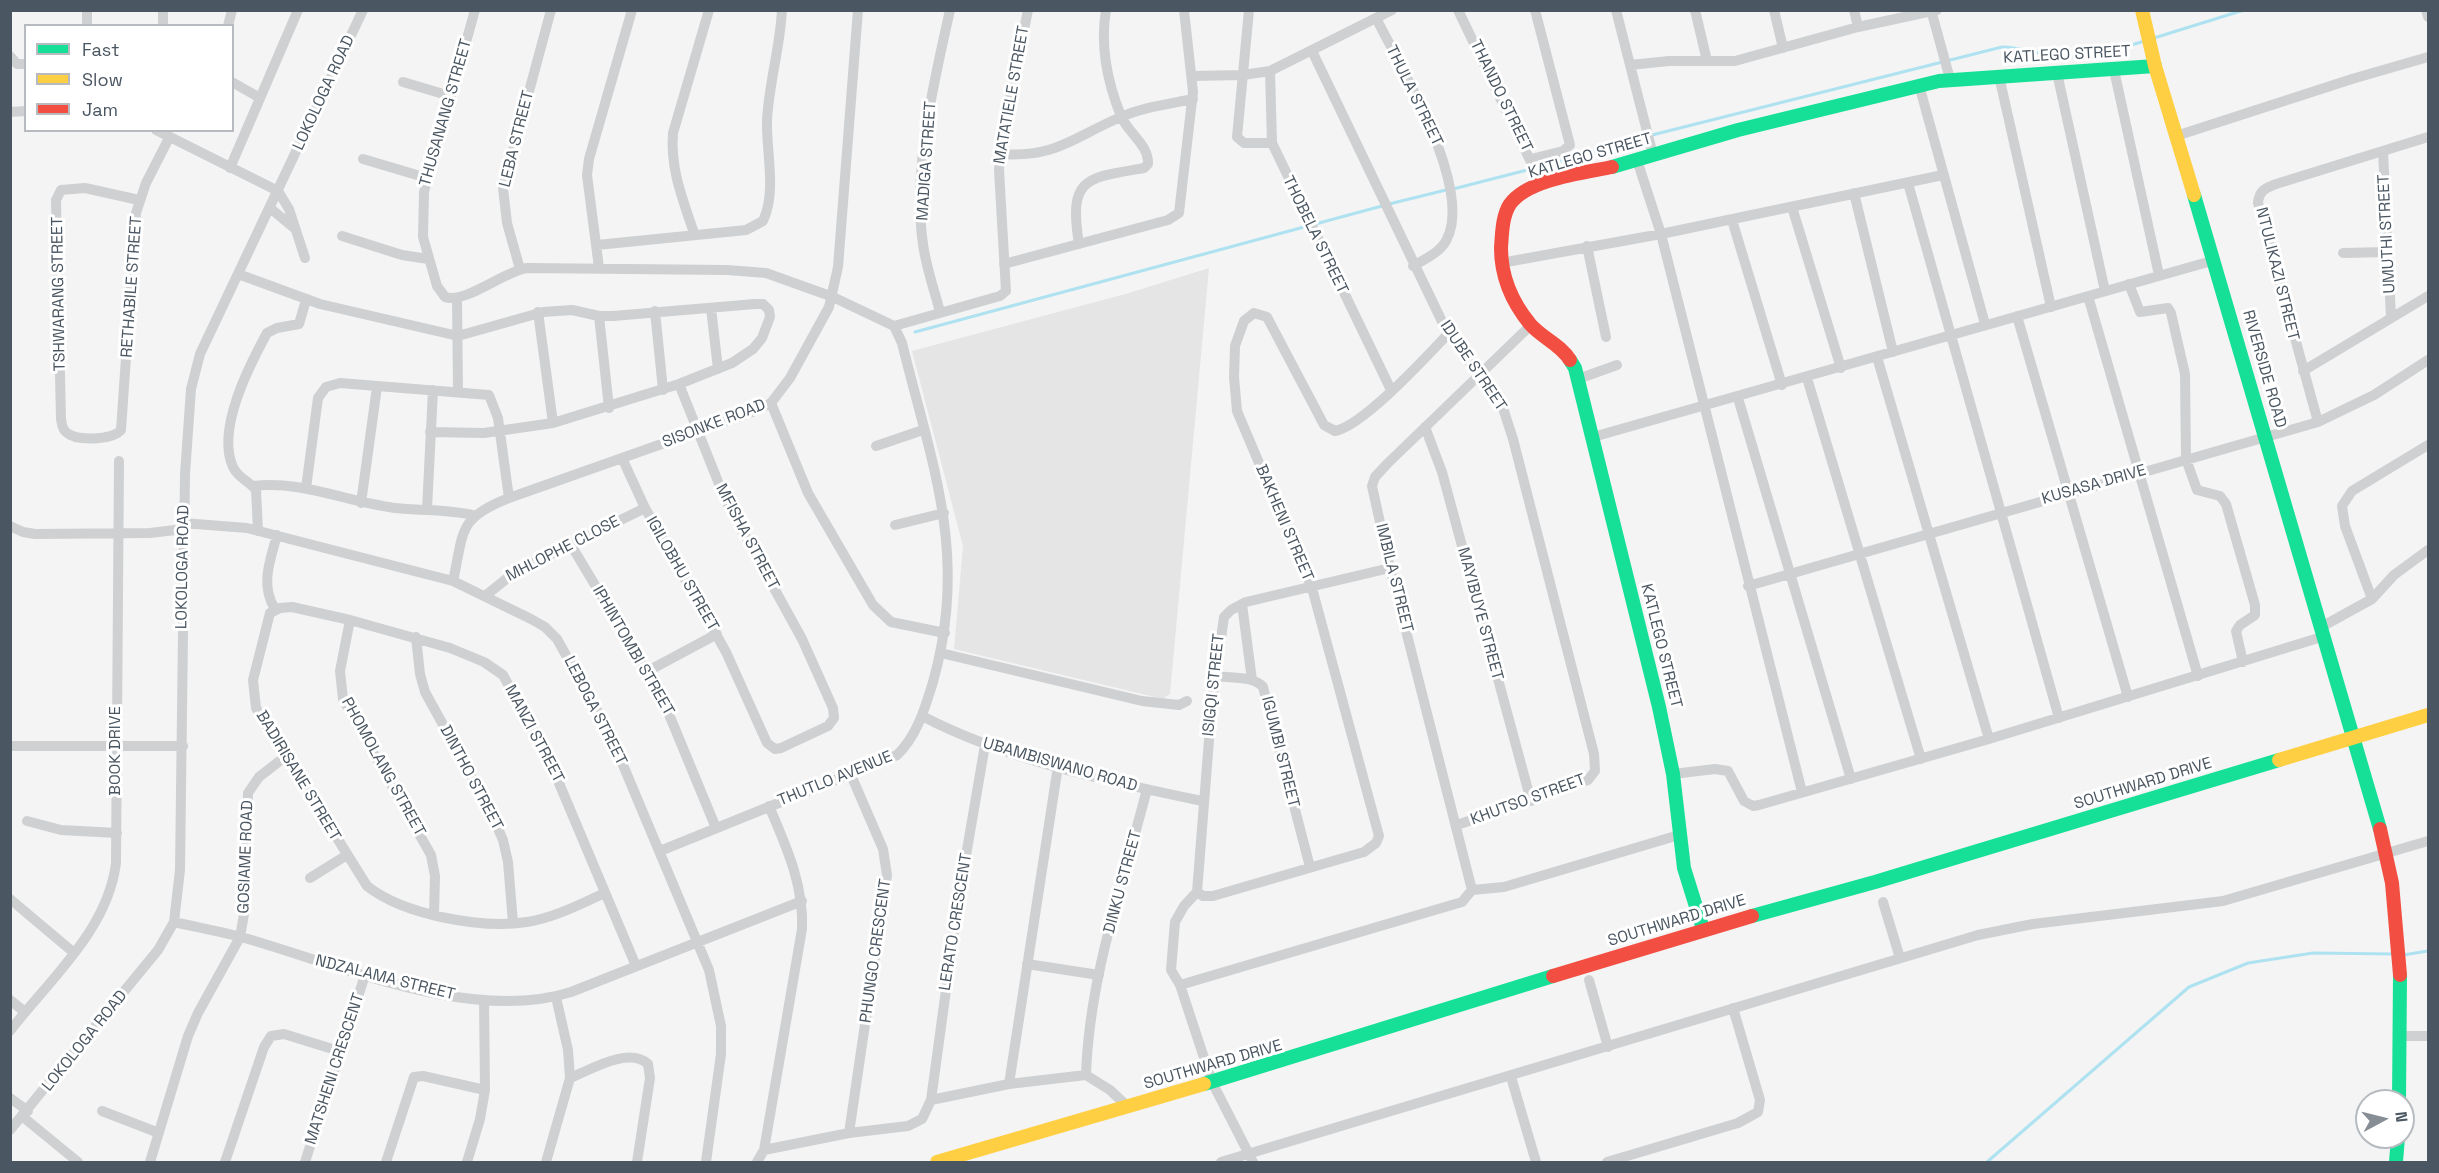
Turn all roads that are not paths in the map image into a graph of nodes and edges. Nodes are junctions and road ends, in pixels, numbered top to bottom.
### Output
1 (298, 10) edge
2 (363, 10) edge
3 (475, 10) edge
4 (551, 10) edge
5 (632, 10) edge
6 (709, 10) edge
7 (782, 10) edge
8 (858, 10) edge
9 (950, 10) edge
10 (1028, 10) edge
11 (1106, 10) edge
12 (1184, 10) edge
13 (1249, 10) edge
14 (1392, 10) edge
15 (1458, 10) edge
16 (1535, 10) edge
17 (1616, 10) edge
18 (1695, 10) edge
19 (1774, 10) edge
20 (1854, 10) edge
21 (2426, 10) edge
22 (1933, 11) edge
23 (2143, 15) edge
24 (2428, 17) edge
25 (1376, 18) junction
26 (1858, 27) junction
27 (1783, 48) junction
28 (1312, 51) junction
29 (10, 56) edge
30 (2428, 57) edge
31 (1707, 61) junction
32 (24, 64) edge
33 (1630, 65) junction
34 (2155, 66) junction
35 (2114, 70) junction
36 (1270, 71) junction
37 (2057, 73) junction
38 (1243, 75) junction
39 (1193, 76) junction
40 (1999, 76) junction
41 (1950, 79) junction
42 (403, 82) dead end
43 (234, 83) edge
44 (1919, 85) junction
45 (450, 96) junction
46 (260, 98) junction
47 (1192, 99) junction
48 (1121, 117) junction
49 (159, 132) edge
50 (2176, 136) junction
51 (2428, 137) edge
52 (169, 138) junction
53 (1272, 143) junction
54 (2383, 151) junction
55 (1000, 154) junction
56 (1653, 155) junction
57 (363, 159) dead end
58 (1531, 159) junction
59 (1637, 160) junction
60 (230, 168) junction
61 (1943, 175) junction
62 (427, 178) junction
63 (1541, 183) junction
64 (1908, 183) junction
65 (278, 191) junction
66 (1854, 193) junction
67 (139, 200) junction
68 (1792, 207) junction
69 (270, 208) junction
70 (1732, 220) junction
71 (294, 228) junction
72 (694, 233) junction
73 (1661, 234) junction
74 (342, 236) dead end
75 (1078, 244) junction
76 (597, 245) junction
77 (1587, 246) junction
78 (2387, 252) junction
79 (2343, 253) dead end
80 (305, 258) dead end
81 (428, 260) junction
82 (2215, 260) junction
83 (1501, 263) junction
84 (1004, 264) junction
85 (1413, 266) junction
86 (599, 268) junction
87 (520, 269) junction
88 (238, 274) junction
89 (2159, 276) junction
90 (2128, 284) junction
91 (2104, 291) junction
92 (2088, 296) junction
93 (2428, 296) edge
94 (833, 297) junction
95 (457, 298) junction
96 (306, 300) junction
97 (2051, 307) junction
98 (711, 308) junction
99 (655, 311) junction
100 (538, 312) junction
101 (940, 312) junction
102 (599, 316) junction
103 (2017, 316) junction
104 (2391, 317) junction
105 (1986, 324) junction
106 (1531, 325) junction
107 (894, 326) junction
108 (1448, 334) junction
109 (1949, 334) junction
110 (458, 336) junction
111 (1606, 338) dead end
112 (1893, 352) junction
113 (1877, 357) junction
114 (2428, 360) edge
115 (1617, 365) dead end
116 (1841, 368) junction
117 (718, 369) junction
118 (2303, 371) junction
119 (1479, 375) junction
120 (1807, 378) junction
121 (1578, 379) junction
122 (679, 384) junction
123 (1782, 385) junction
124 (377, 387) junction
125 (433, 390) junction
126 (663, 390) junction
127 (1391, 390) junction
128 (458, 391) junction
129 (1738, 398) junction
130 (771, 403) junction
131 (1704, 407) junction
132 (609, 408) junction
133 (2318, 422) junction
134 (553, 423) junction
135 (1425, 427) junction
136 (923, 430) junction
137 (500, 431) junction
138 (430, 432) junction
139 (699, 432) junction
140 (110, 436) joint
141 (2266, 436) junction
142 (1593, 437) junction
143 (2428, 445) edge
144 (876, 446) dead end
145 (622, 458) junction
146 (2186, 459) junction
147 (119, 461) dead end
148 (2139, 472) junction
149 (253, 486) junction
150 (306, 488) junction
151 (2069, 493) junction
152 (509, 498) junction
153 (362, 502) junction
154 (645, 508) junction
155 (426, 509) junction
156 (944, 513) junction
157 (2000, 513) junction
158 (473, 515) junction
159 (895, 525) dead end
160 (10, 526) edge
161 (183, 526) junction
162 (258, 531) junction
163 (118, 534) junction
164 (1928, 534) junction
165 (277, 535) junction
166 (571, 545) junction
167 (2428, 550) edge
168 (1859, 554) junction
169 (1390, 568) junction
170 (1790, 574) junction
171 (453, 581) junction
172 (1749, 586) junction
173 (1312, 588) junction
174 (484, 596) junction
175 (2372, 599) junction
176 (1242, 604) junction
177 (275, 609) junction
178 (350, 620) junction
179 (2324, 631) junction
180 (945, 633) junction
181 (717, 634) junction
182 (416, 637) junction
183 (941, 653) junction
184 (2243, 662) junction
185 (648, 671) junction
186 (1215, 676) junction
187 (2198, 676) junction
188 (1252, 681) junction
189 (743, 690) joint
190 (2128, 697) junction
191 (1187, 701) dead end
192 (2428, 715) edge
193 (922, 716) junction
194 (2059, 718) junction
195 (2354, 737) junction
196 (1989, 740) junction
197 (985, 745) junction
198 (10, 746) edge
199 (116, 746) junction
200 (183, 746) junction
201 (286, 756) junction
202 (1921, 759) junction
203 (1058, 766) junction
204 (1595, 771) joint
205 (1674, 774) junction
206 (851, 775) junction
207 (1851, 779) junction
208 (1147, 789) junction
209 (1802, 792) junction
210 (1202, 801) junction
211 (1531, 801) junction
212 (769, 806) junction
213 (27, 821) dead end
214 (1457, 825) junction
215 (716, 828) junction
216 (117, 833) junction
217 (1679, 835) junction
218 (2428, 841) edge
219 (660, 851) junction
220 (2387, 854) junction
221 (347, 855) junction
222 (1310, 867) junction
223 (310, 878) dead end
224 (1472, 890) junction
225 (1197, 892) junction
226 (605, 893) junction
227 (10, 900) edge
228 (802, 901) junction
229 (1882, 902) dead end
230 (434, 914) junction
231 (174, 922) junction
232 (513, 924) junction
233 (1703, 929) junction
234 (240, 937) junction
235 (699, 941) junction
236 (73, 952) junction
237 (1900, 958) junction
238 (1027, 963) junction
239 (636, 966) junction
240 (364, 975) junction
241 (1099, 975) junction
242 (1589, 980) dead end
243 (1180, 985) junction
244 (555, 997) junction
245 (10, 1000) edge
246 (484, 1000) junction
247 (1733, 1008) junction
248 (25, 1012) junction
249 (10, 1031) edge
250 (2400, 1036) junction
251 (2428, 1036) edge
252 (1608, 1047) junction
253 (342, 1052) junction
254 (1086, 1075) junction
255 (1510, 1077) junction
256 (570, 1078) junction
257 (1212, 1082) junction
258 (1010, 1084) junction
259 (2399, 1089) edge
260 (484, 1090) junction
261 (10, 1098) edge
262 (931, 1100) junction
263 (1128, 1107) junction
264 (102, 1111) dead end
265 (25, 1114) junction
266 (10, 1130) edge
267 (159, 1133) junction
268 (849, 1133) junction
269 (764, 1150) junction
270 (1252, 1159) edge
271 (78, 1162) edge
272 (150, 1162) edge
273 (225, 1162) edge
274 (305, 1162) edge
275 (386, 1162) edge
276 (467, 1162) edge
277 (546, 1162) edge
278 (637, 1162) edge
279 (706, 1162) edge
280 (757, 1162) edge
281 (937, 1162) edge
282 (1221, 1162) edge
283 (1536, 1162) edge
284 (1607, 1162) edge

1 - 46 street
2 - 65 street, LOKOLOGA ROAD
3 - 45 street, THUSANANG STREET
4 - 87 street, LEBA STREET
5 - 76 street
6 - 72 street
7 - 72 street
8 - 94 street, SISONKE ROAD
9 - 101 street, MADIGA STREET
10 - 55 street, MATATIELE STREET
11 - 48 street
12 - 39 street
13 - 38 street
14 - 25 street
15 - 58 street, THANDO STREET
16 - 58 street
17 - 33 street
18 - 31 street
19 - 27 street
20 - 26 street
21 - 24 street
22 - 26 street
22 - 41 street
23 - 34 street, RIVERSIDE ROAD
25 - 28 street
25 - 85 street, THULA STREET
26 - 27 street
27 - 31 street
28 - 36 street
28 - 85 street, IDUBE STREET
29 - 32 street
30 - 50 street
31 - 33 street
33 - 56 street
34 - 35 street, KATLEGO STREET
34 - 50 street, RIVERSIDE ROAD
35 - 37 street, KATLEGO STREET
35 - 89 street
36 - 38 street
36 - 53 street, THOBELA STREET
37 - 40 street, KATLEGO STREET
37 - 91 street
38 - 39 street
38 - 53 street
39 - 47 street
40 - 41 street, KATLEGO STREET
40 - 97 street
41 - 44 street, KATLEGO STREET
42 - 45 street
43 - 46 street
44 - 56 street, KATLEGO STREET
44 - 61 street
45 - 62 street, THUSANANG STREET
46 - 60 street
47 - 48 street
47 - 75 street
48 - 55 street
48 - 75 street
49 - 52 street
50 - 82 street, RIVERSIDE ROAD
51 - 54 street, NTULIKAZI STREET
52 - 60 street
52 - 67 street, RETHABILE STREET
53 - 127 street, THOBELA STREET
54 - 78 street, UMUTHI STREET
54 - 118 street, NTULIKAZI STREET
55 - 84 street, MATATIELE STREET
56 - 59 street, KATLEGO STREET
57 - 62 street
58 - 63 street, THANDO STREET
59 - 63 street, KATLEGO STREET
59 - 73 street
60 - 65 street
61 - 64 street
61 - 105 street
62 - 81 street, THUSANANG STREET
63 - 83 street, KATLEGO STREET
64 - 66 street
64 - 109 street
65 - 69 street, LOKOLOGA ROAD
65 - 71 street
66 - 68 street
66 - 112 street
67 - 140 street, RETHABILE STREET
67 - 140 street, TSHWARANG STREET
68 - 70 street
68 - 116 street
69 - 71 street
69 - 88 street, LOKOLOGA ROAD
70 - 73 street
70 - 123 street
71 - 80 street
72 - 76 street
73 - 77 street
73 - 131 street
74 - 81 street
75 - 84 street
76 - 86 street
77 - 83 street
77 - 111 street
78 - 79 street
78 - 104 street, UMUTHI STREET
81 - 95 street, THUSANANG STREET
82 - 89 street
82 - 141 street, RIVERSIDE ROAD
83 - 106 street, KATLEGO STREET
84 - 101 street, MATATIELE STREET
85 - 108 street, IDUBE STREET
86 - 87 street
86 - 94 street
87 - 95 street
88 - 96 street
88 - 161 street, LOKOLOGA ROAD
89 - 90 street
90 - 91 street
90 - 146 street
91 - 92 street
92 - 97 street
92 - 148 street
93 - 104 street
94 - 107 street
94 - 130 street, SISONKE ROAD
95 - 110 street
96 - 110 street
96 - 149 street
97 - 103 street
98 - 99 street
98 - 117 street
98 - 117 street
99 - 102 street
99 - 126 street
100 - 102 street
100 - 110 street
100 - 134 street
101 - 107 street
102 - 132 street
103 - 105 street
103 - 151 street
104 - 118 street
105 - 109 street
106 - 119 street, IMBILA STREET
106 - 121 street, KATLEGO STREET
107 - 136 street, THUTLO AVENUE
108 - 119 street, IDUBE STREET
108 - 127 street, BAKHENI STREET
109 - 112 street
109 - 157 street
110 - 128 street
112 - 113 street
113 - 116 street
113 - 164 street
114 - 133 street, KUSASA DRIVE
115 - 121 street
116 - 120 street
117 - 122 street
118 - 133 street, NTULIKAZI STREET
119 - 135 street, IMBILA STREET
119 - 204 street, IDUBE STREET
120 - 123 street
120 - 168 street
121 - 142 street, KATLEGO STREET
122 - 126 street
122 - 139 street, MFISHA STREET
123 - 129 street
124 - 125 street
124 - 150 street
124 - 153 street
125 - 128 street
125 - 138 street
126 - 132 street
127 - 173 street, BAKHENI STREET
128 - 137 street
129 - 131 street
129 - 170 street
130 - 139 street, SISONKE ROAD
130 - 180 street
131 - 142 street
131 - 172 street
132 - 134 street
133 - 141 street, KUSASA DRIVE
134 - 137 street
135 - 169 street, IMBILA STREET
135 - 211 street, MAYIBUYE STREET
136 - 144 street
136 - 156 street, THUTLO AVENUE
137 - 138 street
137 - 152 street
138 - 155 street
139 - 145 street, SISONKE ROAD
139 - 189 street, MFISHA STREET
141 - 146 street, KUSASA DRIVE
141 - 179 street, RIVERSIDE ROAD
142 - 205 street, KATLEGO STREET
143 - 175 street
145 - 152 street, SISONKE ROAD
145 - 154 street, IGILOBHU STREET
146 - 148 street, KUSASA DRIVE
146 - 184 street
147 - 163 street, BOOK DRIVE
148 - 151 street, KUSASA DRIVE
148 - 187 street
149 - 150 street
149 - 162 street
150 - 153 street
151 - 157 street, KUSASA DRIVE
151 - 190 street
152 - 158 street, SISONKE ROAD
153 - 155 street
154 - 166 street, MHLOPHE CLOSE
154 - 181 street, IGILOBHU STREET
155 - 158 street
156 - 159 street
156 - 180 street, THUTLO AVENUE
157 - 164 street, KUSASA DRIVE
157 - 194 street
158 - 171 street
160 - 163 street, LEBOGA STREET
161 - 162 street, LEBOGA STREET
161 - 163 street, LEBOGA STREET
161 - 200 street, LOKOLOGA ROAD
162 - 165 street, LEBOGA STREET
163 - 199 street, BOOK DRIVE
164 - 168 street, KUSASA DRIVE
164 - 196 street
165 - 171 street, LEBOGA STREET
165 - 177 street
166 - 174 street, MHLOPHE CLOSE
166 - 185 street, IPHINTOMBI STREET
167 - 175 street
168 - 170 street, KUSASA DRIVE
168 - 202 street
169 - 173 street
169 - 214 street, IMBILA STREET
170 - 172 street, KUSASA DRIVE
170 - 207 street
171 - 174 street, LEBOGA STREET
172 - 209 street
173 - 176 street
173 - 222 street, BAKHENI STREET
174 - 219 street, LEBOGA STREET
175 - 179 street
176 - 186 street, ISIGQI STREET
176 - 188 street
177 - 178 street, MANZI STREET
177 - 201 street, BADIRISANE STREET
178 - 182 street, MANZI STREET
178 - 230 street, PHOMOLANG STREET
179 - 184 street
179 - 195 street, RIVERSIDE ROAD
180 - 183 street, THUTLO AVENUE
181 - 185 street
181 - 189 street, IGILOBHU STREET
182 - 226 street, MANZI STREET
182 - 232 street, DINTHO STREET
183 - 191 street
183 - 193 street, THUTLO AVENUE
184 - 187 street
185 - 215 street, IPHINTOMBI STREET
186 - 188 street, IGUMBI STREET
186 - 210 street, ISIGQI STREET
187 - 190 street
188 - 222 street, IGUMBI STREET
190 - 194 street
192 - 195 street, SOUTHWARD DRIVE
193 - 197 street, UBAMBISWANO ROAD
193 - 206 street, THUTLO AVENUE
194 - 196 street
195 - 220 street, RIVERSIDE ROAD
195 - 233 street, SOUTHWARD DRIVE
196 - 202 street
197 - 203 street, UBAMBISWANO ROAD
197 - 262 street, LERATO CRESCENT
198 - 199 street
199 - 200 street
199 - 216 street, BOOK DRIVE
200 - 231 street, LOKOLOGA ROAD
201 - 221 street, BADIRISANE STREET
201 - 234 street, GOSIAME ROAD
202 - 207 street
203 - 208 street, UBAMBISWANO ROAD
203 - 238 street
204 - 211 street, KHUTSO STREET
205 - 209 street
205 - 217 street, KATLEGO STREET
206 - 212 street, THUTLO AVENUE
206 - 268 street, PHUNGO CRESCENT
207 - 209 street
208 - 210 street, UBAMBISWANO ROAD
208 - 241 street, DINKU STREET
210 - 225 street, ISIGQI STREET
211 - 214 street, KHUTSO STREET
212 - 215 street, THUTLO AVENUE
212 - 228 street
213 - 216 street
214 - 224 street, IMBILA STREET
215 - 219 street, THUTLO AVENUE
216 - 236 street, BOOK DRIVE
217 - 224 street
217 - 233 street, KATLEGO STREET
218 - 220 street
219 - 235 street, LEBOGA STREET
220 - 237 street
220 - 250 street, RIVERSIDE ROAD
221 - 223 street, BADIRISANE STREET
221 - 230 street, BADIRISANE STREET
222 - 225 street, BAKHENI STREET
224 - 243 street
225 - 243 street
226 - 232 street, BADIRISANE STREET
226 - 239 street, MANZI STREET
227 - 236 street
228 - 235 street
228 - 269 street
229 - 237 street
230 - 232 street, BADIRISANE STREET
231 - 234 street, NDZALAMA STREET
231 - 265 street, LOKOLOGA ROAD
233 - 257 street, SOUTHWARD DRIVE
234 - 240 street, NDZALAMA STREET
234 - 267 street
235 - 239 street, NDZALAMA STREET
235 - 279 street, LEBOGA STREET
236 - 248 street, BOOK DRIVE
237 - 247 street
238 - 241 street
238 - 258 street
239 - 244 street, NDZALAMA STREET
240 - 246 street, NDZALAMA STREET
240 - 253 street, MATSHENI CRESCENT
241 - 254 street, DINKU STREET
242 - 252 street
243 - 257 street
244 - 246 street, NDZALAMA STREET
244 - 256 street
245 - 248 street
246 - 260 street
247 - 252 street
247 - 284 street
248 - 249 street, BOOK DRIVE
250 - 251 street
250 - 259 street, RIVERSIDE ROAD
252 - 255 street
253 - 273 street
253 - 274 street, MATSHENI CRESCENT
254 - 258 street
254 - 263 street
255 - 270 street
255 - 283 street
256 - 277 street
256 - 278 street
257 - 263 street, SOUTHWARD DRIVE
257 - 270 street
258 - 262 street
260 - 275 street
260 - 276 street
261 - 265 street
262 - 268 street
263 - 281 street, SOUTHWARD DRIVE
264 - 267 street
265 - 266 street, LOKOLOGA ROAD
265 - 271 street
267 - 272 street
268 - 269 street
269 - 280 street
270 - 282 street

